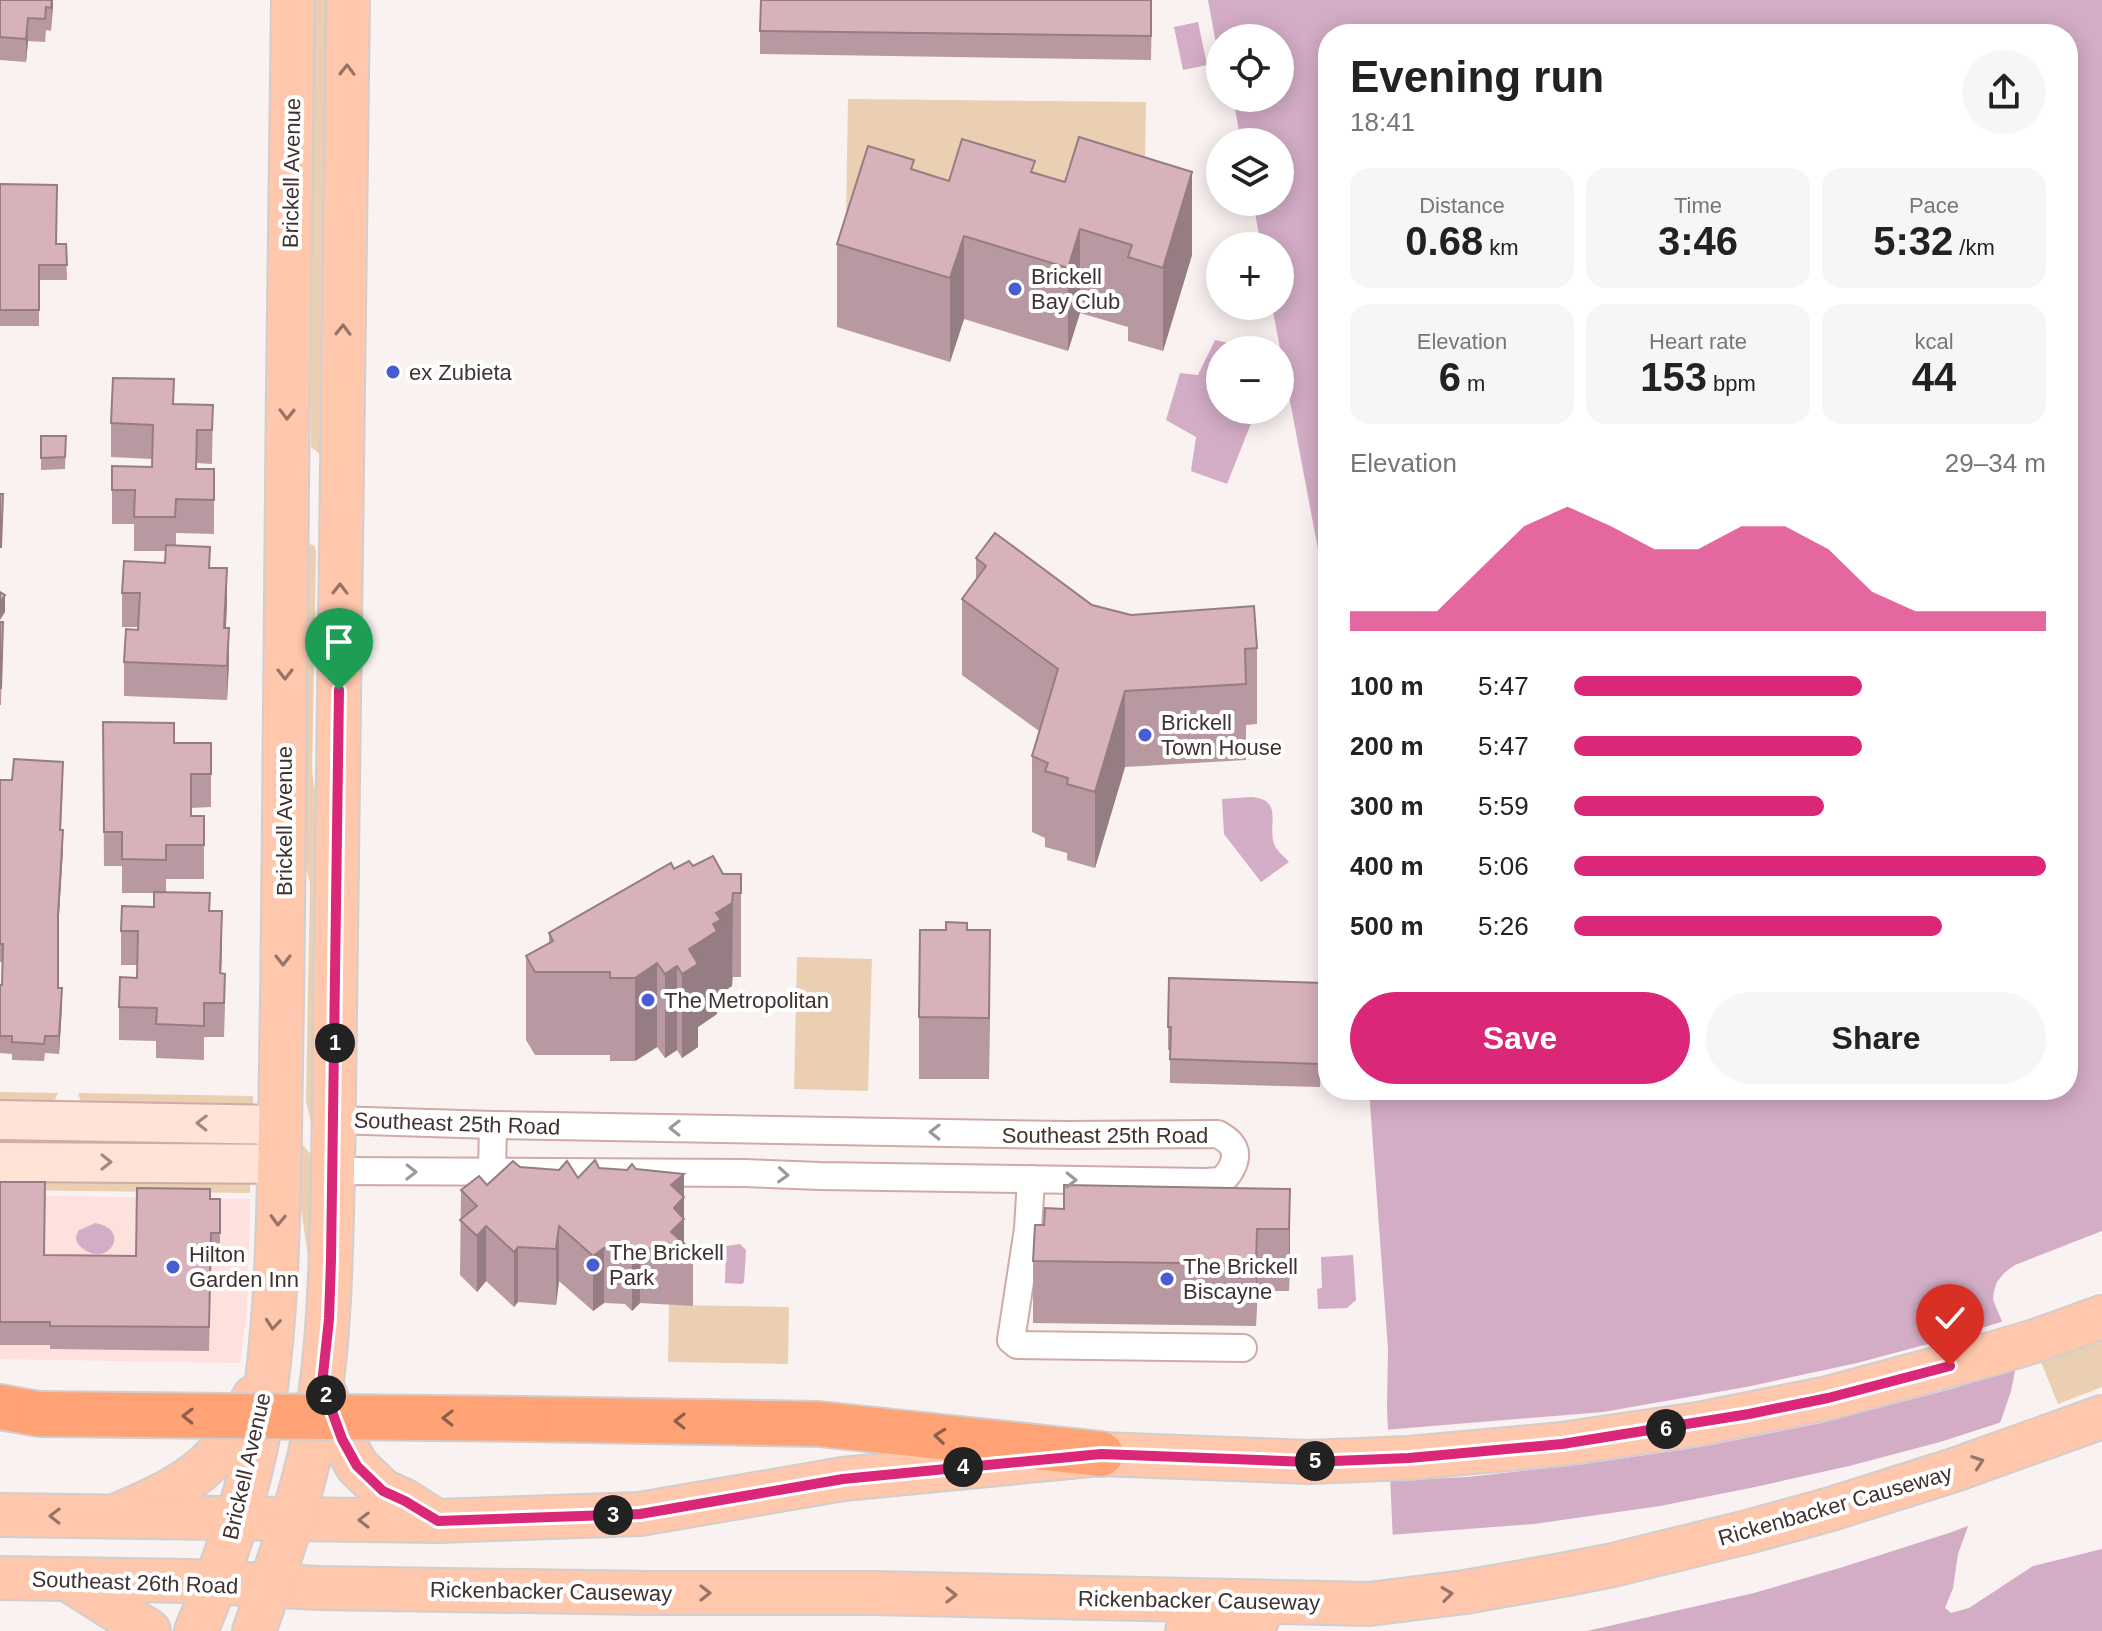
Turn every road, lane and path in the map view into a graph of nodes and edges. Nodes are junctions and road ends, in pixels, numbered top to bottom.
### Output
1 (293, 0) edge
2 (348, 0) edge
3 (286, 500) junction
4 (341, 501) junction
5 (282, 1080) junction
6 (0, 1120) edge
7 (62, 1120) junction
8 (334, 1120) junction
9 (493, 1125) junction
10 (746, 1129) junction
11 (996, 1134) junction
12 (280, 1144) junction
13 (0, 1162) edge
14 (60, 1162) junction
15 (333, 1171) junction
16 (492, 1173) junction
17 (744, 1173) junction
18 (993, 1178) junction
19 (1031, 1179) junction
20 (2102, 1317) edge
21 (1243, 1348) dead end
22 (267, 1371) junction
23 (322, 1384) junction
24 (13, 1415) edge
25 (2084, 1424) edge
26 (1101, 1454) junction
27 (0, 1515) edge
28 (110, 1518) junction
29 (237, 1520) junction
30 (291, 1520) junction
31 (438, 1521) junction
32 (0, 1578) edge
33 (68, 1579) junction
34 (217, 1583) junction
35 (270, 1587) junction
36 (1369, 1604) junction
37 (149, 1631) edge
38 (196, 1631) edge
39 (254, 1631) edge
40 (1187, 1631) edge

1 -> 3 main road, Brickell Avenue
4 -> 2 main road
3 - 4 main road
3 -> 5 main road, Brickell Avenue
8 -> 4 main road
5 - 12 main road, Brickell Avenue
5 - 15 main road
6 - 7 main road
12 -> 7 main road
7 - 14 main road
8 - 9 street, Southeast 25th Road
8 - 15 main road
10 -> 9 street, Southeast 25th Road
9 - 16 street
11 -> 10 street, Southeast 25th Road
10 - 17 street
11 - 18 street
19 -> 11 street, Southeast 25th Road
14 -> 12 main road
12 -> 22 main road, Brickell Avenue
13 - 14 main road
15 -> 16 street, Southeast 25th Road
15 - 23 main road
16 - 17 street, Southeast 25th Road
17 -> 18 street, Southeast 25th Road
18 - 19 street, Southeast 25th Road
19 - 21 street
20 - 26 main road
22 - 28 main road
22 - 29 main road, Brickell Avenue
23 - 30 main road
23 - 31 main road
26 -> 24 highway, bridge
36 -> 25 main road, Rickenbacker Causeway
26 - 31 main road
28 -> 27 main road
28 - 29 main road
29 - 30 main road
29 - 34 main road, Brickell Avenue
31 -> 30 main road
30 - 35 main road
32 - 33 main road, Southeast 26th Road
33 - 34 main road, Southeast 26th Road
33 - 37 main road
34 - 35 main road, Southeast 26th Road
34 - 38 main road, Brickell Avenue
35 -> 36 main road, Rickenbacker Causeway
35 - 39 main road
36 - 40 main road

